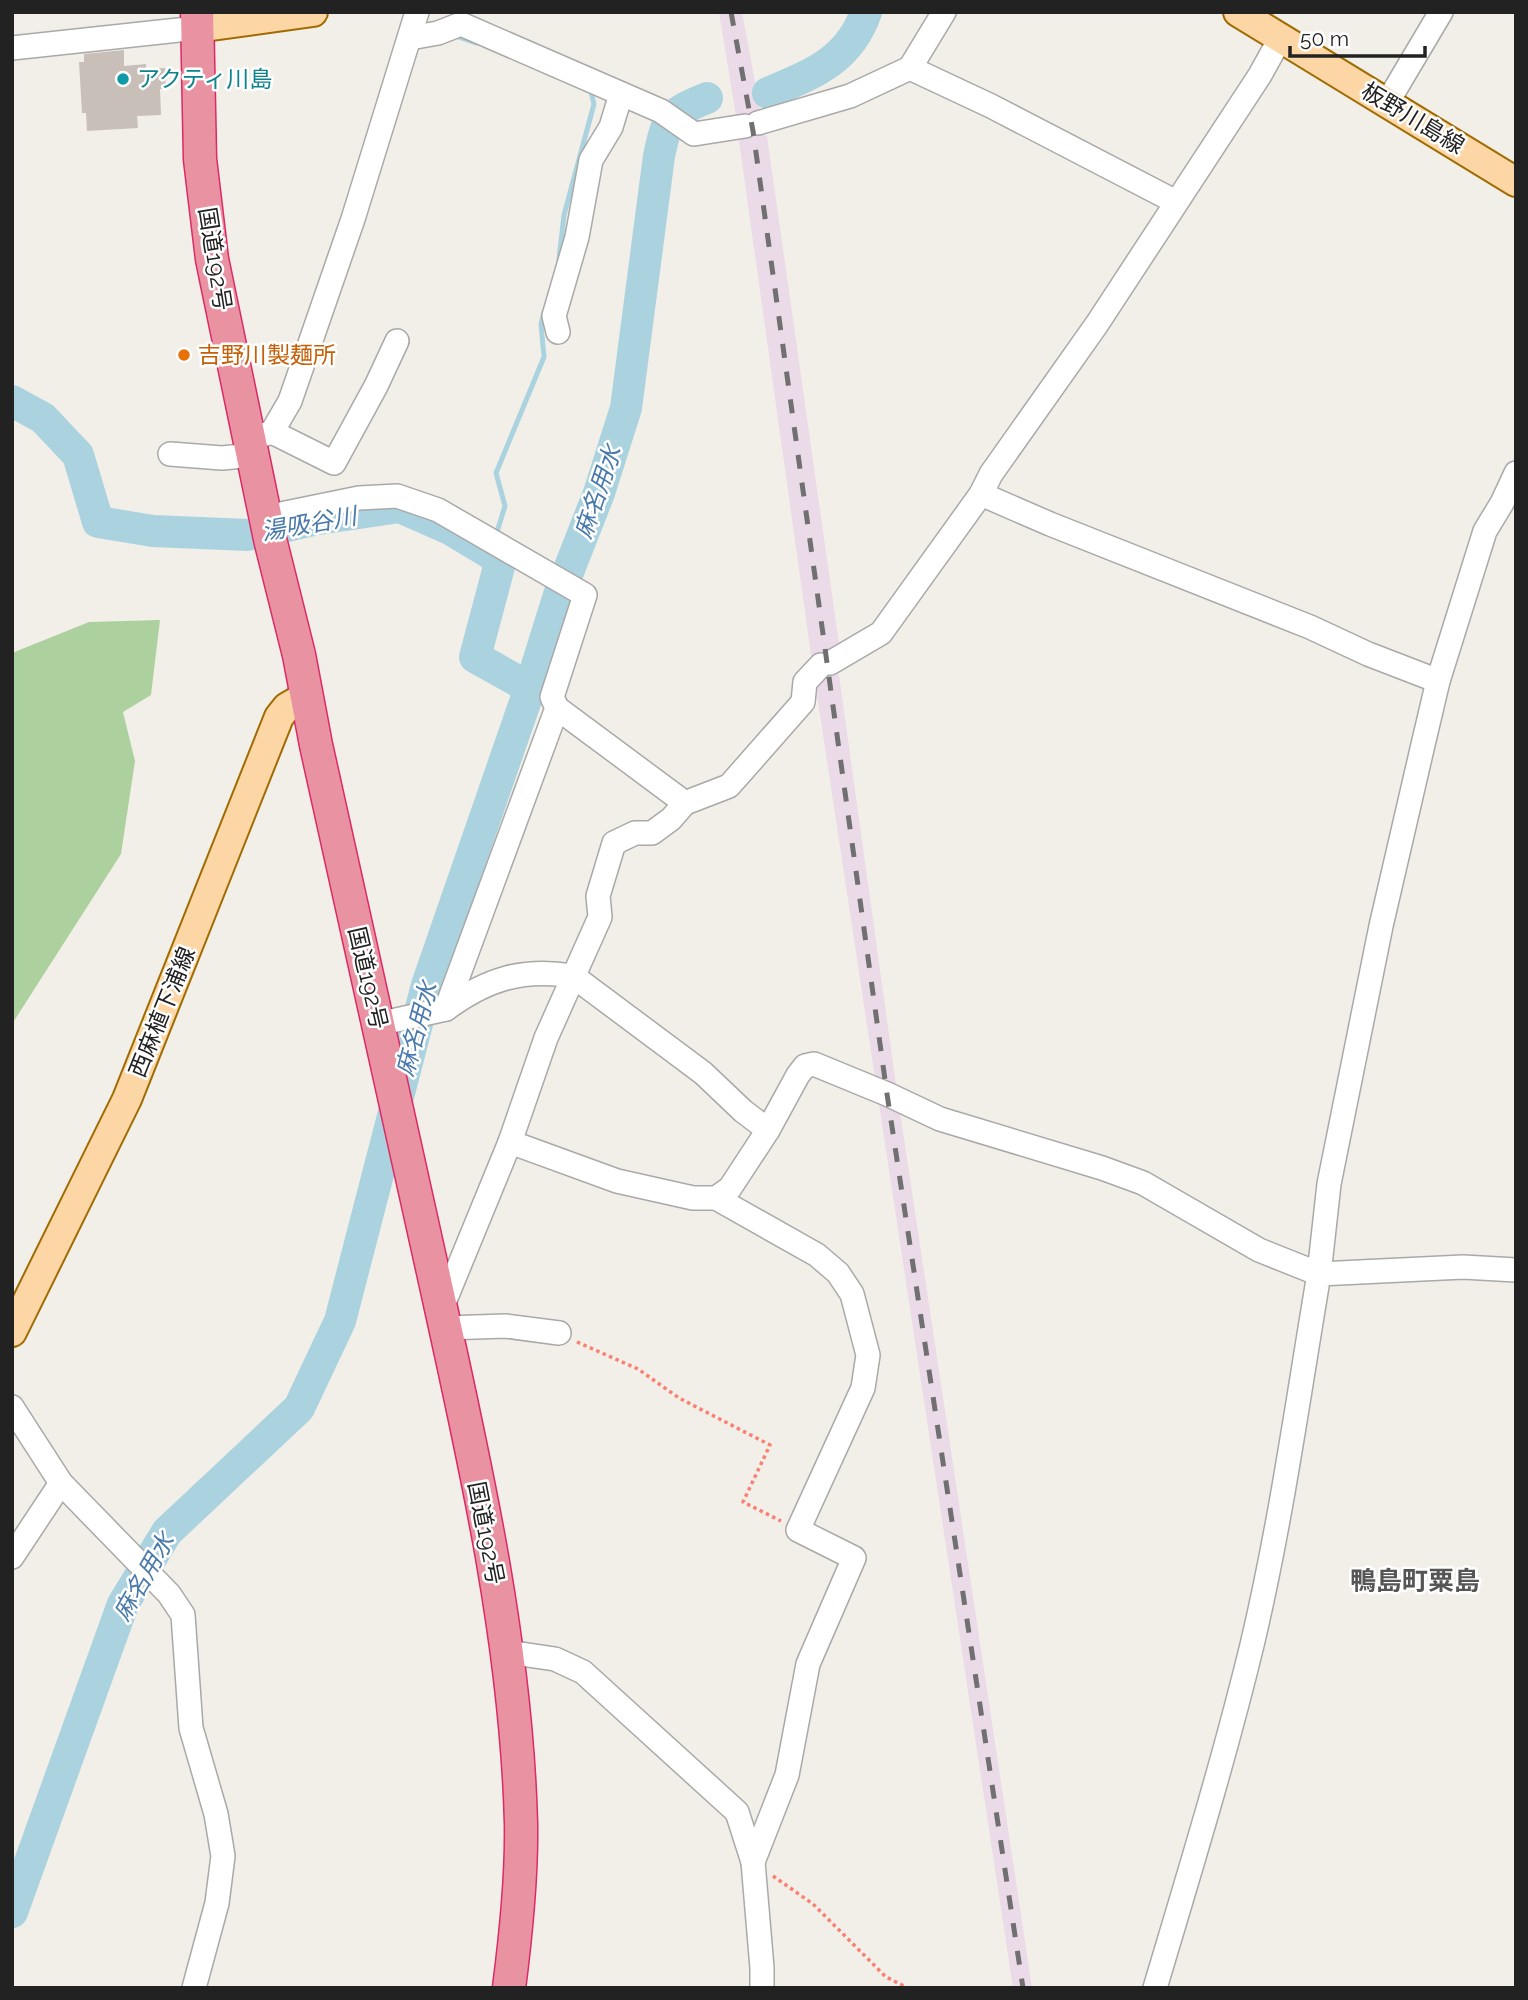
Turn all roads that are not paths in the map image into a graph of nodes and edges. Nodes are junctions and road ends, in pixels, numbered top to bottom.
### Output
1 (313, 12) edge
2 (417, 12) edge
3 (944, 12) edge
4 (1441, 12) edge
5 (197, 20) edge
6 (1260, 21) edge
7 (410, 38) junction
8 (12, 48) edge
9 (910, 68) junction
10 (621, 94) junction
11 (1387, 103) junction
12 (1516, 182) edge
13 (1176, 202) junction
14 (558, 332) dead end
15 (397, 341) dead end
16 (258, 442) junction
17 (170, 454) dead end
18 (1516, 474) edge
19 (981, 494) junction
20 (267, 526) junction
21 (1438, 681) junction
22 (306, 695) junction
23 (557, 708) junction
24 (685, 803) junction
25 (573, 976) junction
26 (442, 1011) junction
27 (391, 1021) junction
28 (768, 1130) junction
29 (510, 1142) junction
30 (716, 1198) junction
31 (1516, 1270) edge
32 (1319, 1274) junction
33 (443, 1319) junction
34 (12, 1332) edge
35 (559, 1333) road end
36 (12, 1407) edge
37 (61, 1483) junction
38 (12, 1557) edge
39 (508, 1653) junction
40 (753, 1861) junction
41 (194, 1988) edge
42 (509, 1988) edge
43 (762, 1988) edge
44 (1156, 1988) edge

1 - 5 main road
2 - 7 street
3 - 9 street
4 - 11 street
5 - 8 street
5 - 16 highway, 国道192号
6 - 11 main road, 板野川島線
6 - 13 street
7 - 10 street
7 - 16 street
9 - 10 street
9 - 13 street
10 - 14 street
11 - 12 main road, 板野川島線
13 - 19 street
15 - 16 street
16 - 17 street
16 - 20 highway, 国道192号
18 - 21 street
19 - 21 street
19 - 24 street
20 - 22 highway, 国道192号
20 - 23 street
21 - 32 street
22 - 27 highway, 国道192号
22 - 34 main road, 西麻植下浦線
23 - 24 street
23 - 26 street
24 - 25 street
25 - 26 street
25 - 28 street
25 - 29 street
26 - 27 street
27 - 33 highway, 国道192号
28 - 30 street
28 - 32 street
29 - 30 street
29 - 33 street
30 - 40 street
31 - 32 street
32 - 44 street
33 - 35 street
33 - 39 highway, 国道192号
36 - 37 street
37 - 38 street
37 - 41 street
39 - 40 street
39 - 42 highway, 国道192号
40 - 43 street

